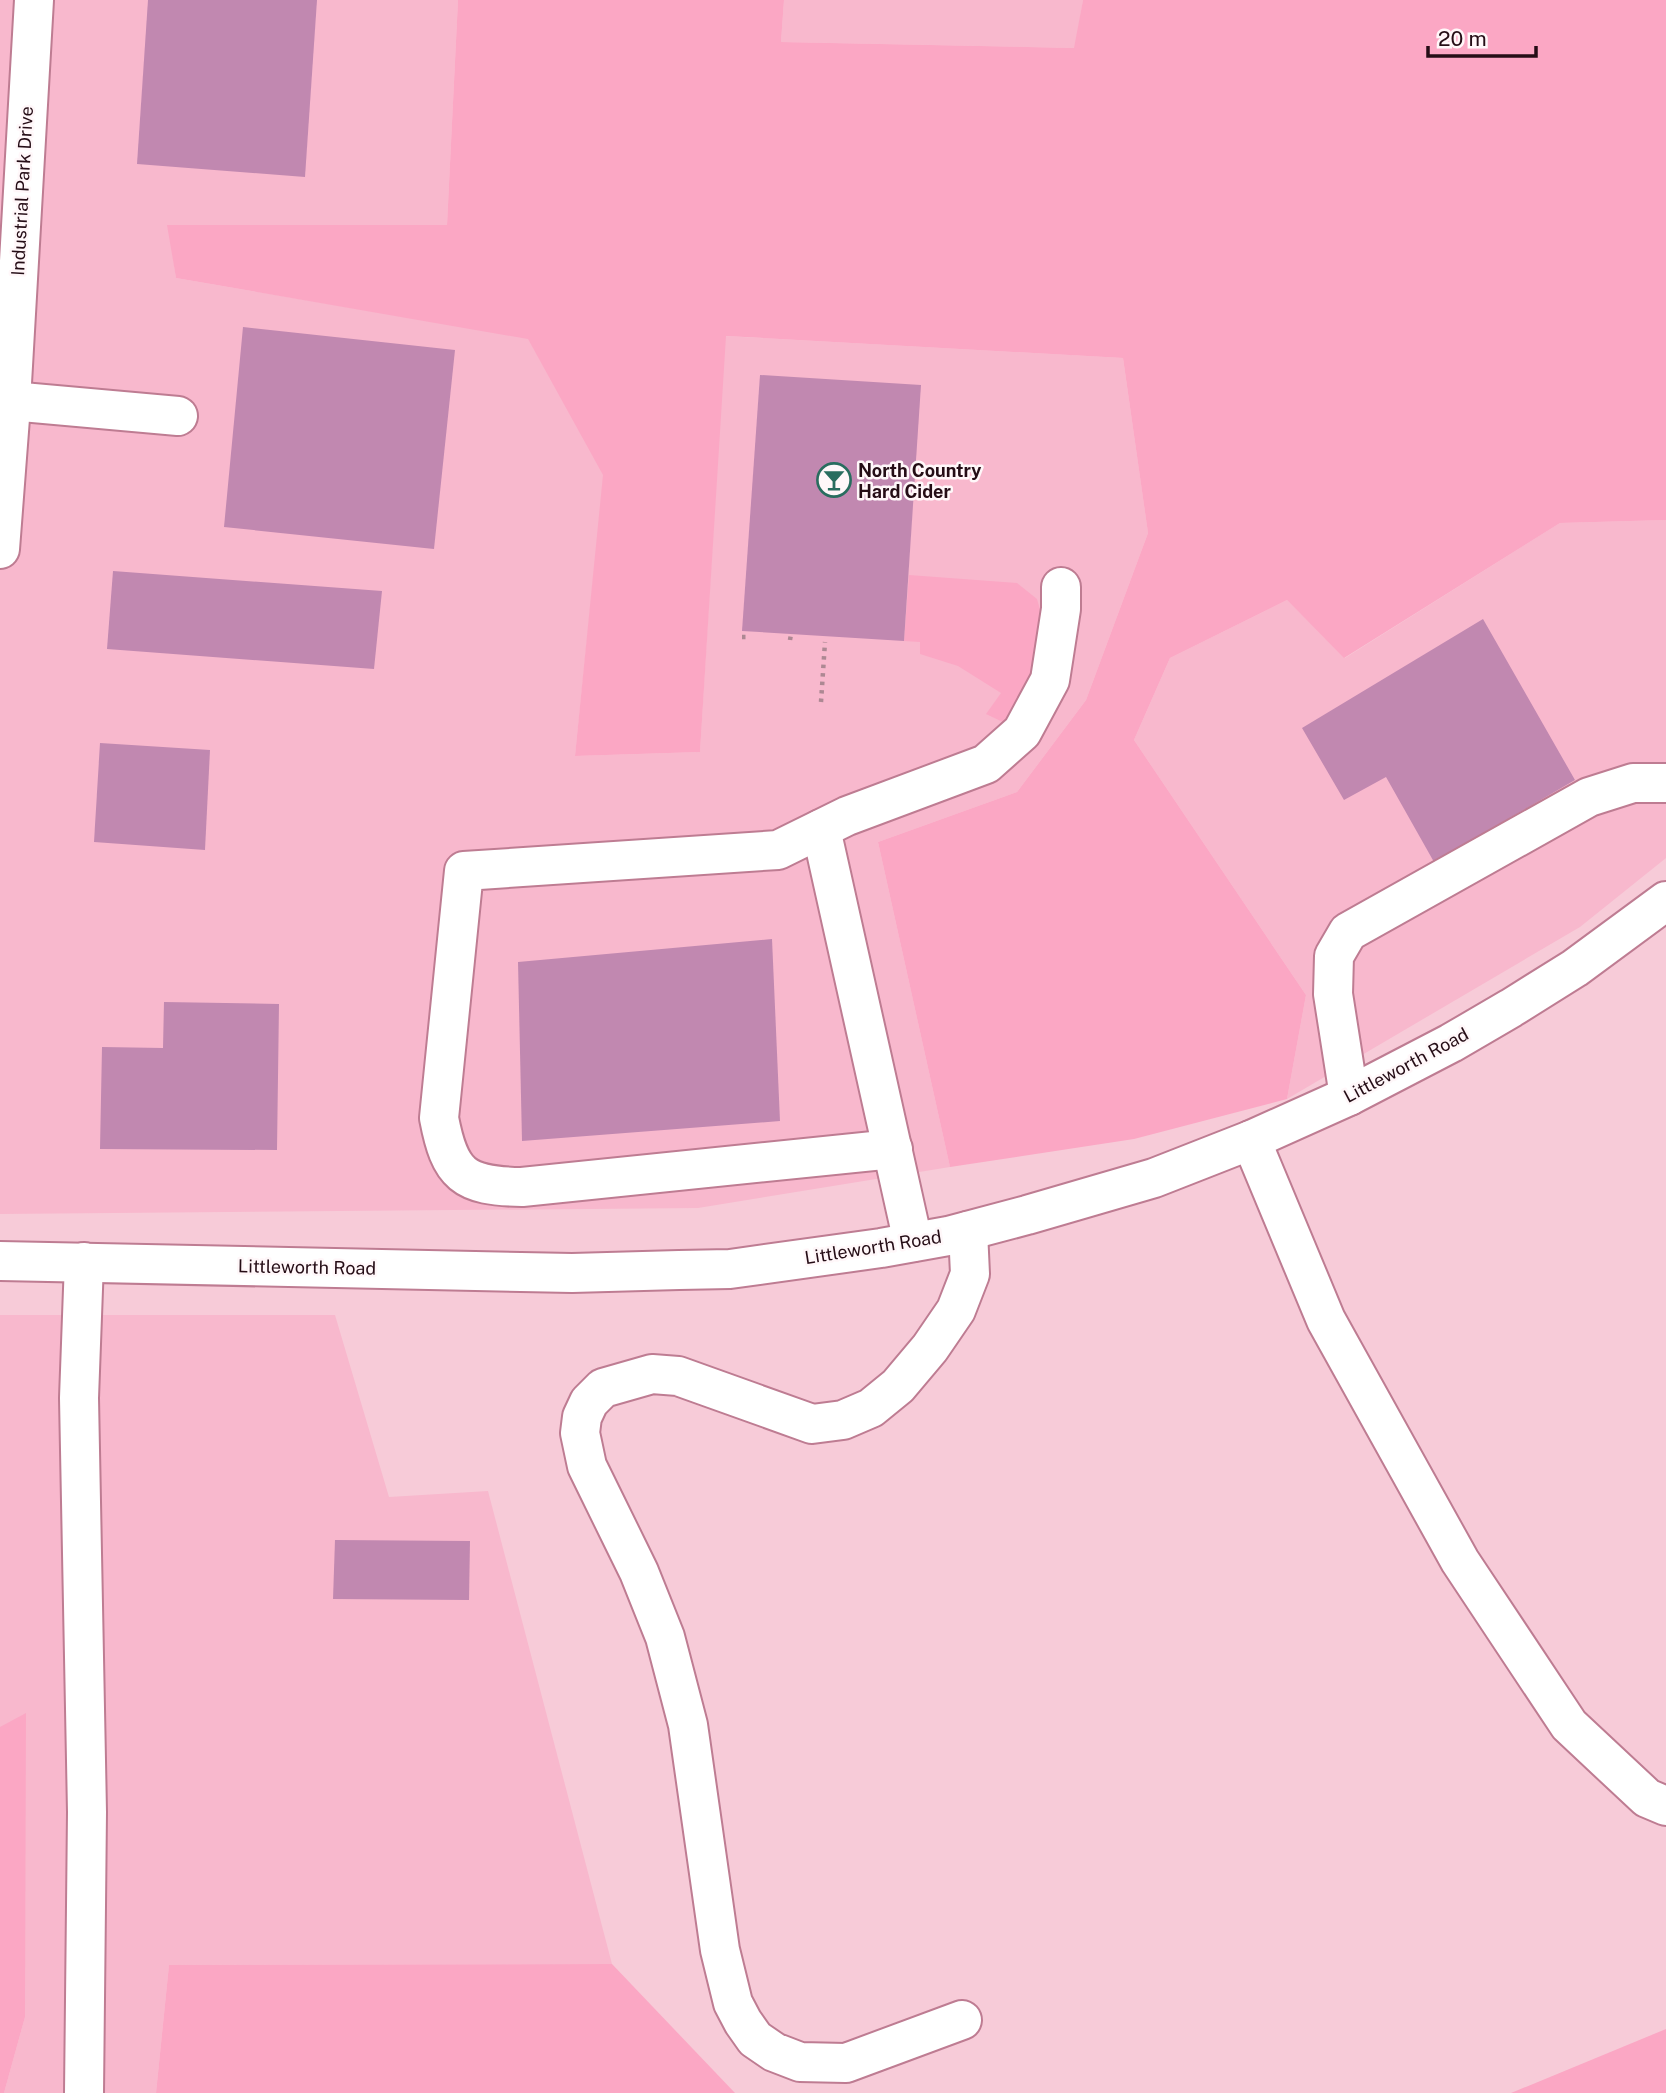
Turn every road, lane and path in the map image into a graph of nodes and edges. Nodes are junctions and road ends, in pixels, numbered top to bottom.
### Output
1 (34, 0) edge
2 (13, 118) edge
3 (7, 353) edge
4 (11, 401) junction
5 (178, 416) dead end
6 (0, 549) edge
7 (1061, 587) dead end
8 (825, 642) dead end
9 (821, 702) dead end
10 (1666, 783) edge
11 (821, 829) junction
12 (1666, 901) edge
13 (1349, 1096) junction
14 (1251, 1140) junction
15 (893, 1149) junction
16 (968, 1231) junction
17 (913, 1242) junction
18 (0, 1261) edge
19 (84, 1262) junction
20 (1666, 1806) edge
21 (962, 2020) dead end
22 (84, 2093) edge

1 - 2 main road, Industrial Park Drive
2 - 3 main road, Industrial Park Drive
3 - 4 main road, Industrial Park Drive
4 - 5 main road
4 - 6 main road, Industrial Park Drive
7 - 11 main road
8 - 9 path
10 - 13 main road
11 - 15 main road
11 - 15 main road
12 - 13 main road, Littleworth Road
13 - 14 main road, Littleworth Road
14 - 16 main road, Littleworth Road
14 - 20 main road
15 - 17 main road
16 - 17 main road, Littleworth Road
16 - 21 main road
17 - 19 main road, Littleworth Road
18 - 19 main road, Littleworth Road
19 - 22 main road

